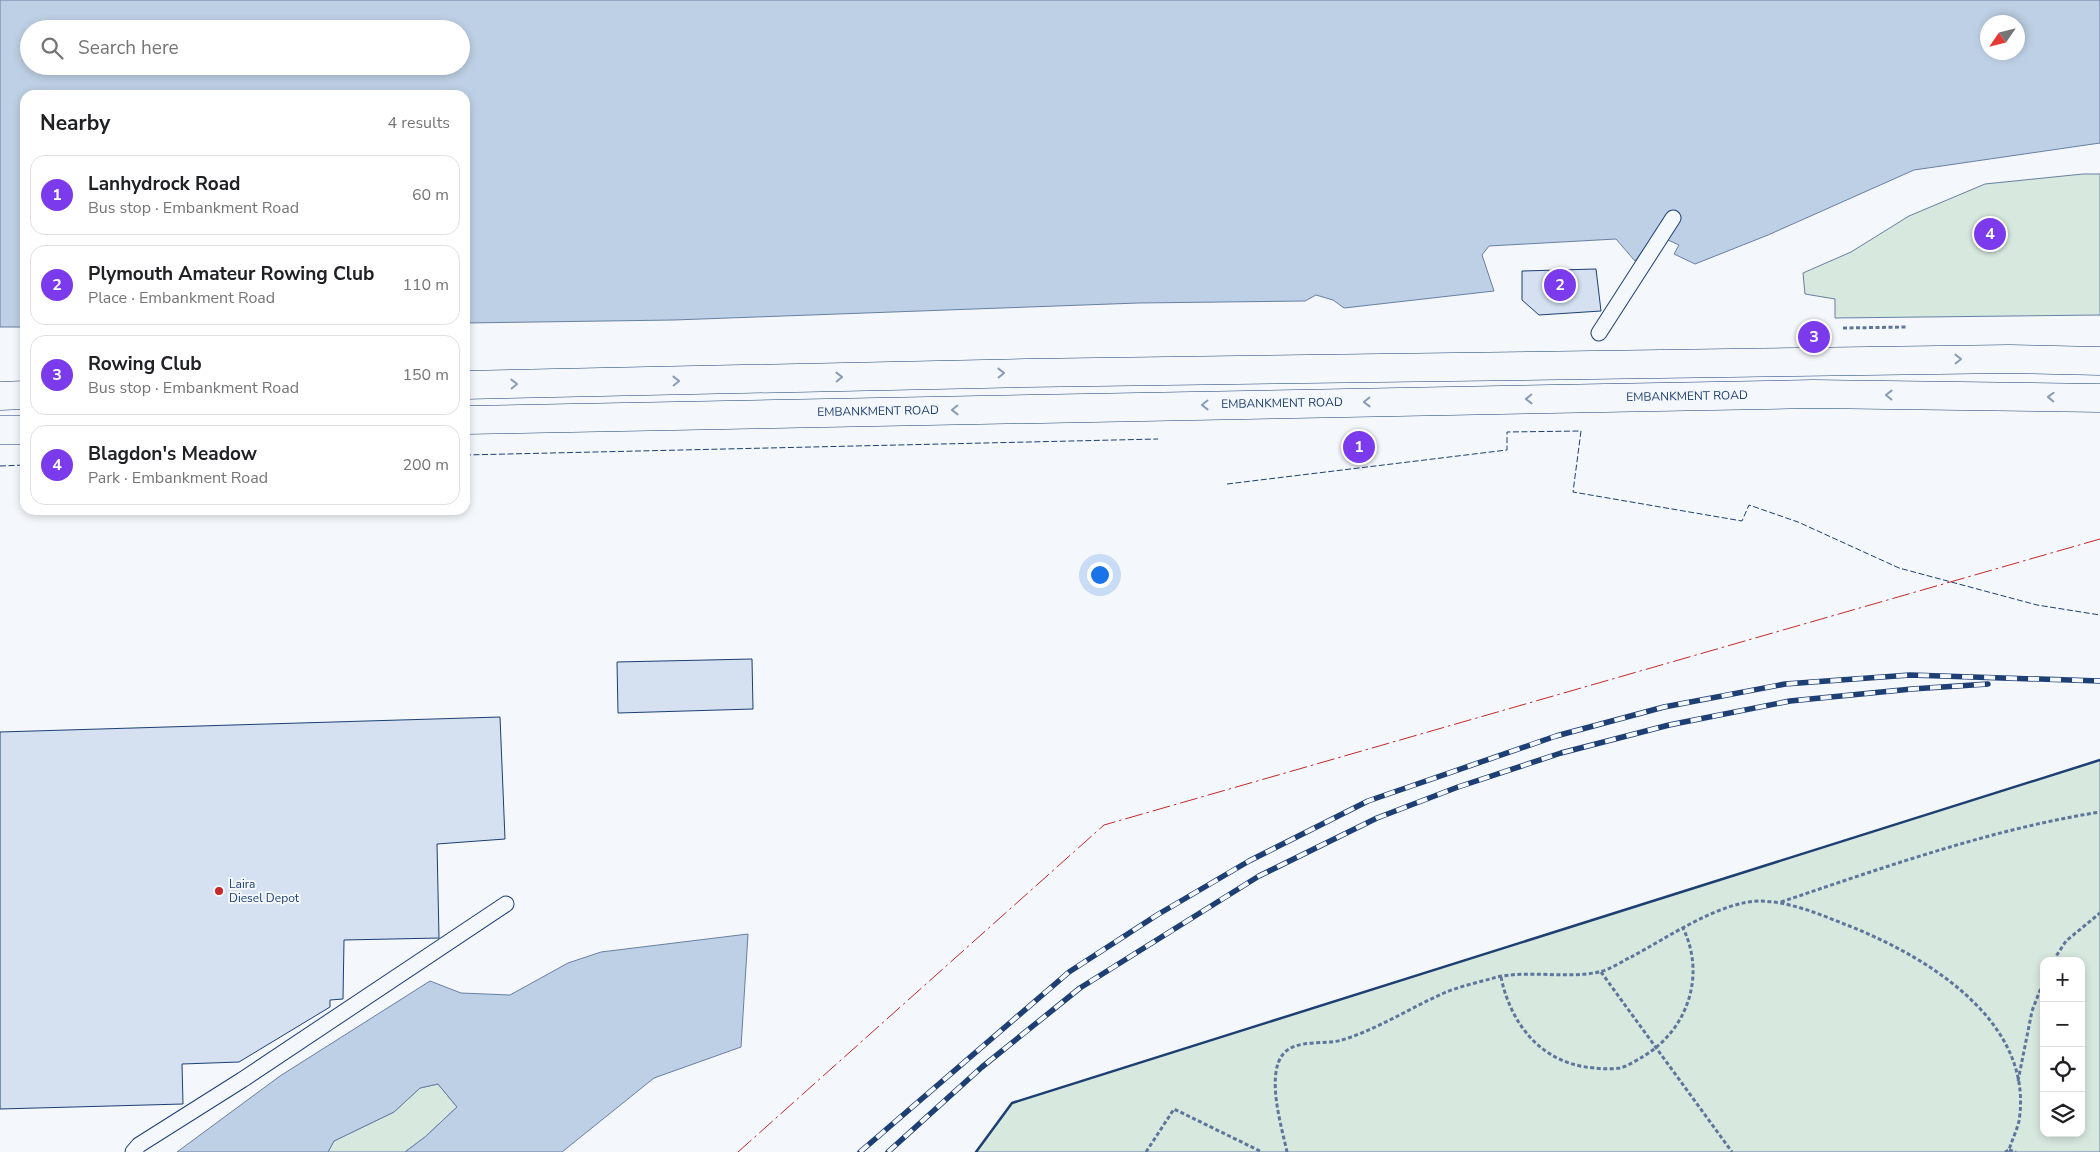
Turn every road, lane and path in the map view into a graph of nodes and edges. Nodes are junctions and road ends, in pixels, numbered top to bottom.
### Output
1 (1674, 218) dead end
2 (1599, 333) dead end
3 (2100, 361) edge
4 (470, 385) edge
5 (20, 395) edge
6 (0, 396) edge
7 (2100, 398) edge
8 (470, 420) edge
9 (0, 430) edge
10 (20, 430) edge
11 (2100, 812) edge
12 (1780, 903) junction
13 (506, 904) dead end
14 (2100, 914) edge
15 (1683, 928) junction
16 (2056, 957) edge
17 (1601, 972) junction
18 (1501, 976) junction
19 (2040, 990) edge
20 (1657, 1048) junction
21 (2018, 1083) junction
22 (2007, 1151) edge
23 (133, 1152) edge
24 (1146, 1152) edge
25 (1262, 1152) edge
26 (1287, 1152) edge
27 (1732, 1152) edge
28 (2016, 1152) edge

1 - 2 lane
4 -> 3 main road
5 - 6 main road
7 -> 8 main road, EMBANKMENT ROAD
9 - 10 main road
11 - 12 path
12 - 15 path
12 - 21 path
13 - 23 lane
14 - 16 path
15 - 17 path
15 - 20 path
17 - 18 path
17 - 20 path
18 - 20 path
18 - 26 path
19 - 21 path
20 - 27 path
21 - 22 path
22 - 28 path
24 - 25 path

